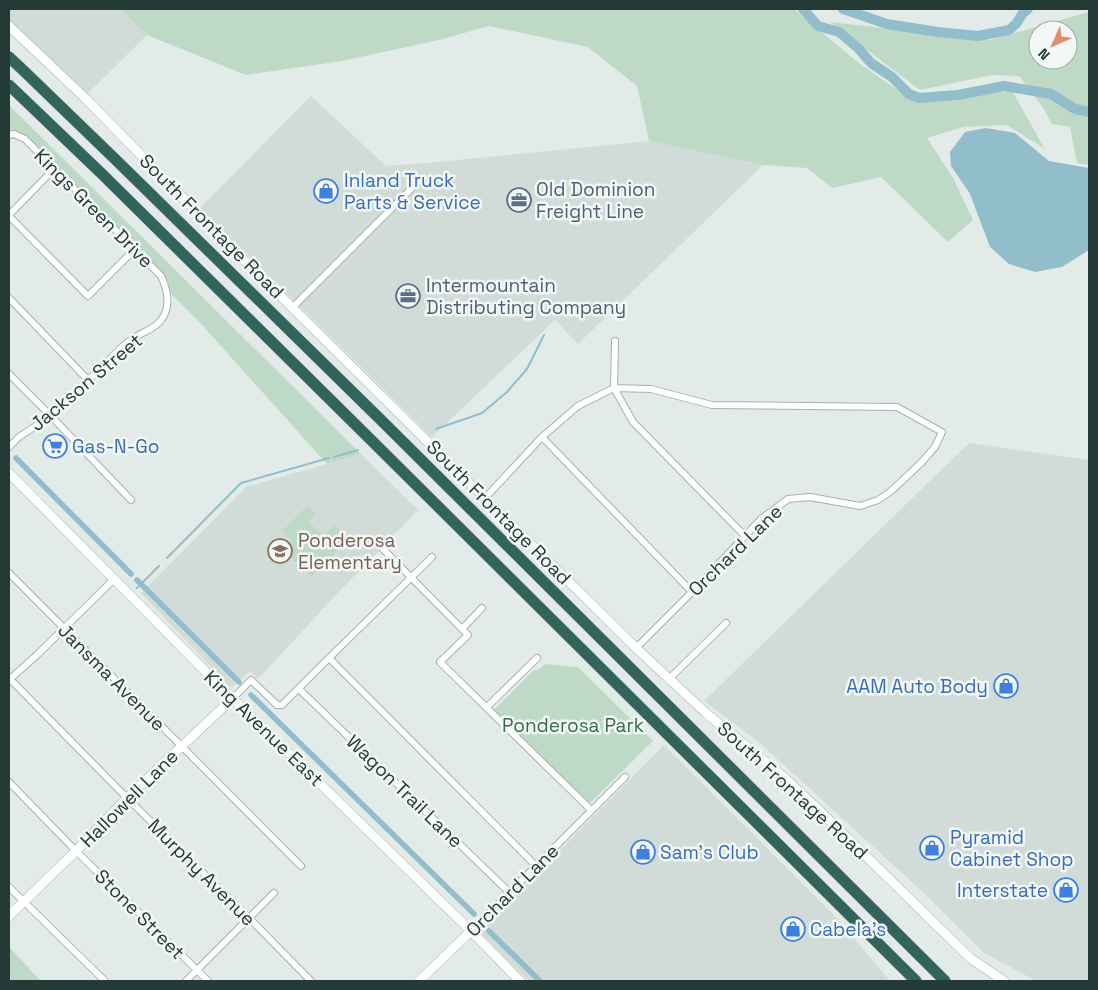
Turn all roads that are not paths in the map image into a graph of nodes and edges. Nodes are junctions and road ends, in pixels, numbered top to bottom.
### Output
1 (9, 26) edge
2 (9, 57) edge
3 (9, 85) edge
4 (11, 135) edge
5 (55, 168) junction
6 (421, 179) dead end
7 (9, 216) edge
8 (135, 249) junction
9 (167, 289) joint
10 (9, 298) edge
11 (293, 307) junction
12 (615, 341) dead end
13 (9, 374) edge
14 (88, 380) junction
15 (614, 388) junction
16 (51, 416) junction
17 (542, 437) junction
18 (9, 447) edge
19 (9, 473) edge
20 (485, 498) junction
21 (132, 500) dead end
22 (745, 536) junction
23 (382, 548) dead end
24 (432, 557) dead end
25 (9, 573) edge
26 (410, 577) junction
27 (113, 580) junction
28 (692, 592) junction
29 (482, 608) dead end
30 (726, 623) dead end
31 (64, 629) junction
32 (462, 629) junction
33 (636, 648) junction
34 (329, 658) junction
35 (537, 658) dead end
36 (9, 679) edge
37 (669, 679) junction
38 (299, 689) junction
39 (233, 698) junction
40 (487, 707) junction
41 (181, 746) junction
42 (625, 777) dead end
43 (9, 782) edge
44 (127, 798) junction
45 (591, 810) junction
46 (76, 851) junction
47 (301, 866) dead end
48 (536, 866) junction
49 (9, 887) edge
50 (510, 893) junction
51 (274, 894) dead end
52 (24, 902) junction
53 (9, 916) edge
54 (249, 918) junction
55 (890, 927) junction
56 (471, 931) junction
57 (873, 939) junction
58 (197, 971) junction
59 (104, 981) edge
60 (186, 981) edge
61 (208, 981) edge
62 (311, 981) edge
63 (419, 981) edge
64 (520, 981) edge
65 (907, 981) edge
66 (916, 981) edge
67 (945, 981) edge
68 (954, 981) edge
69 (1004, 981) edge

1 - 11 main road, South Frontage Road
2 - 55 highway
3 - 57 highway
4 - 5 street, Kings Green Drive
5 - 7 street
5 - 8 street, Kings Green Drive
6 - 11 street
7 - 8 street
8 - 9 street, Kings Green Drive
9 - 14 street, Jackson Street
10 - 14 street
11 - 20 main road, South Frontage Road
12 - 15 street
13 - 16 street
14 - 16 street, Jackson Street
15 - 17 street
15 - 22 street
15 - 22 street, Orchard Lane
16 - 18 street, Jackson Street
16 - 21 street
17 - 20 street
17 - 28 street
19 - 27 main road, King Avenue East
20 - 33 main road, South Frontage Road
22 - 28 street, Orchard Lane
23 - 26 street
24 - 26 street
25 - 31 street, Jansma Avenue
26 - 32 street
26 - 34 street
27 - 31 street
27 - 39 main road, King Avenue East
28 - 33 street, Orchard Lane
29 - 32 street
30 - 37 street
31 - 36 street
31 - 41 street, Jansma Avenue
32 - 40 street
33 - 37 main road, South Frontage Road
34 - 38 street
34 - 48 street
35 - 40 street
36 - 44 street, Murphy Avenue
37 - 69 main road, South Frontage Road
38 - 39 street, Hallowell Lane
38 - 50 street, Wagon Trail Lane
39 - 41 main road, Hallowell Lane
39 - 56 main road, King Avenue East
40 - 45 street
41 - 44 main road, Hallowell Lane
41 - 47 street, Jansma Avenue
42 - 45 street, Orchard Lane
43 - 46 street, Stone Street
44 - 46 main road, Hallowell Lane
44 - 54 street, Murphy Avenue
45 - 48 street, Orchard Lane
46 - 52 main road, Hallowell Lane
46 - 58 street, Stone Street
48 - 50 street, Orchard Lane
49 - 52 street
50 - 56 street, Orchard Lane
51 - 54 street
52 - 53 main road, Hallowell Lane
52 - 59 street
54 - 58 street
54 - 62 street, Murphy Avenue
55 - 67 highway
55 - 68 highway
56 - 63 main road, Orchard Lane
56 - 64 main road, King Avenue East
57 - 65 highway
57 - 66 highway
58 - 60 street
58 - 61 street, Stone Street

